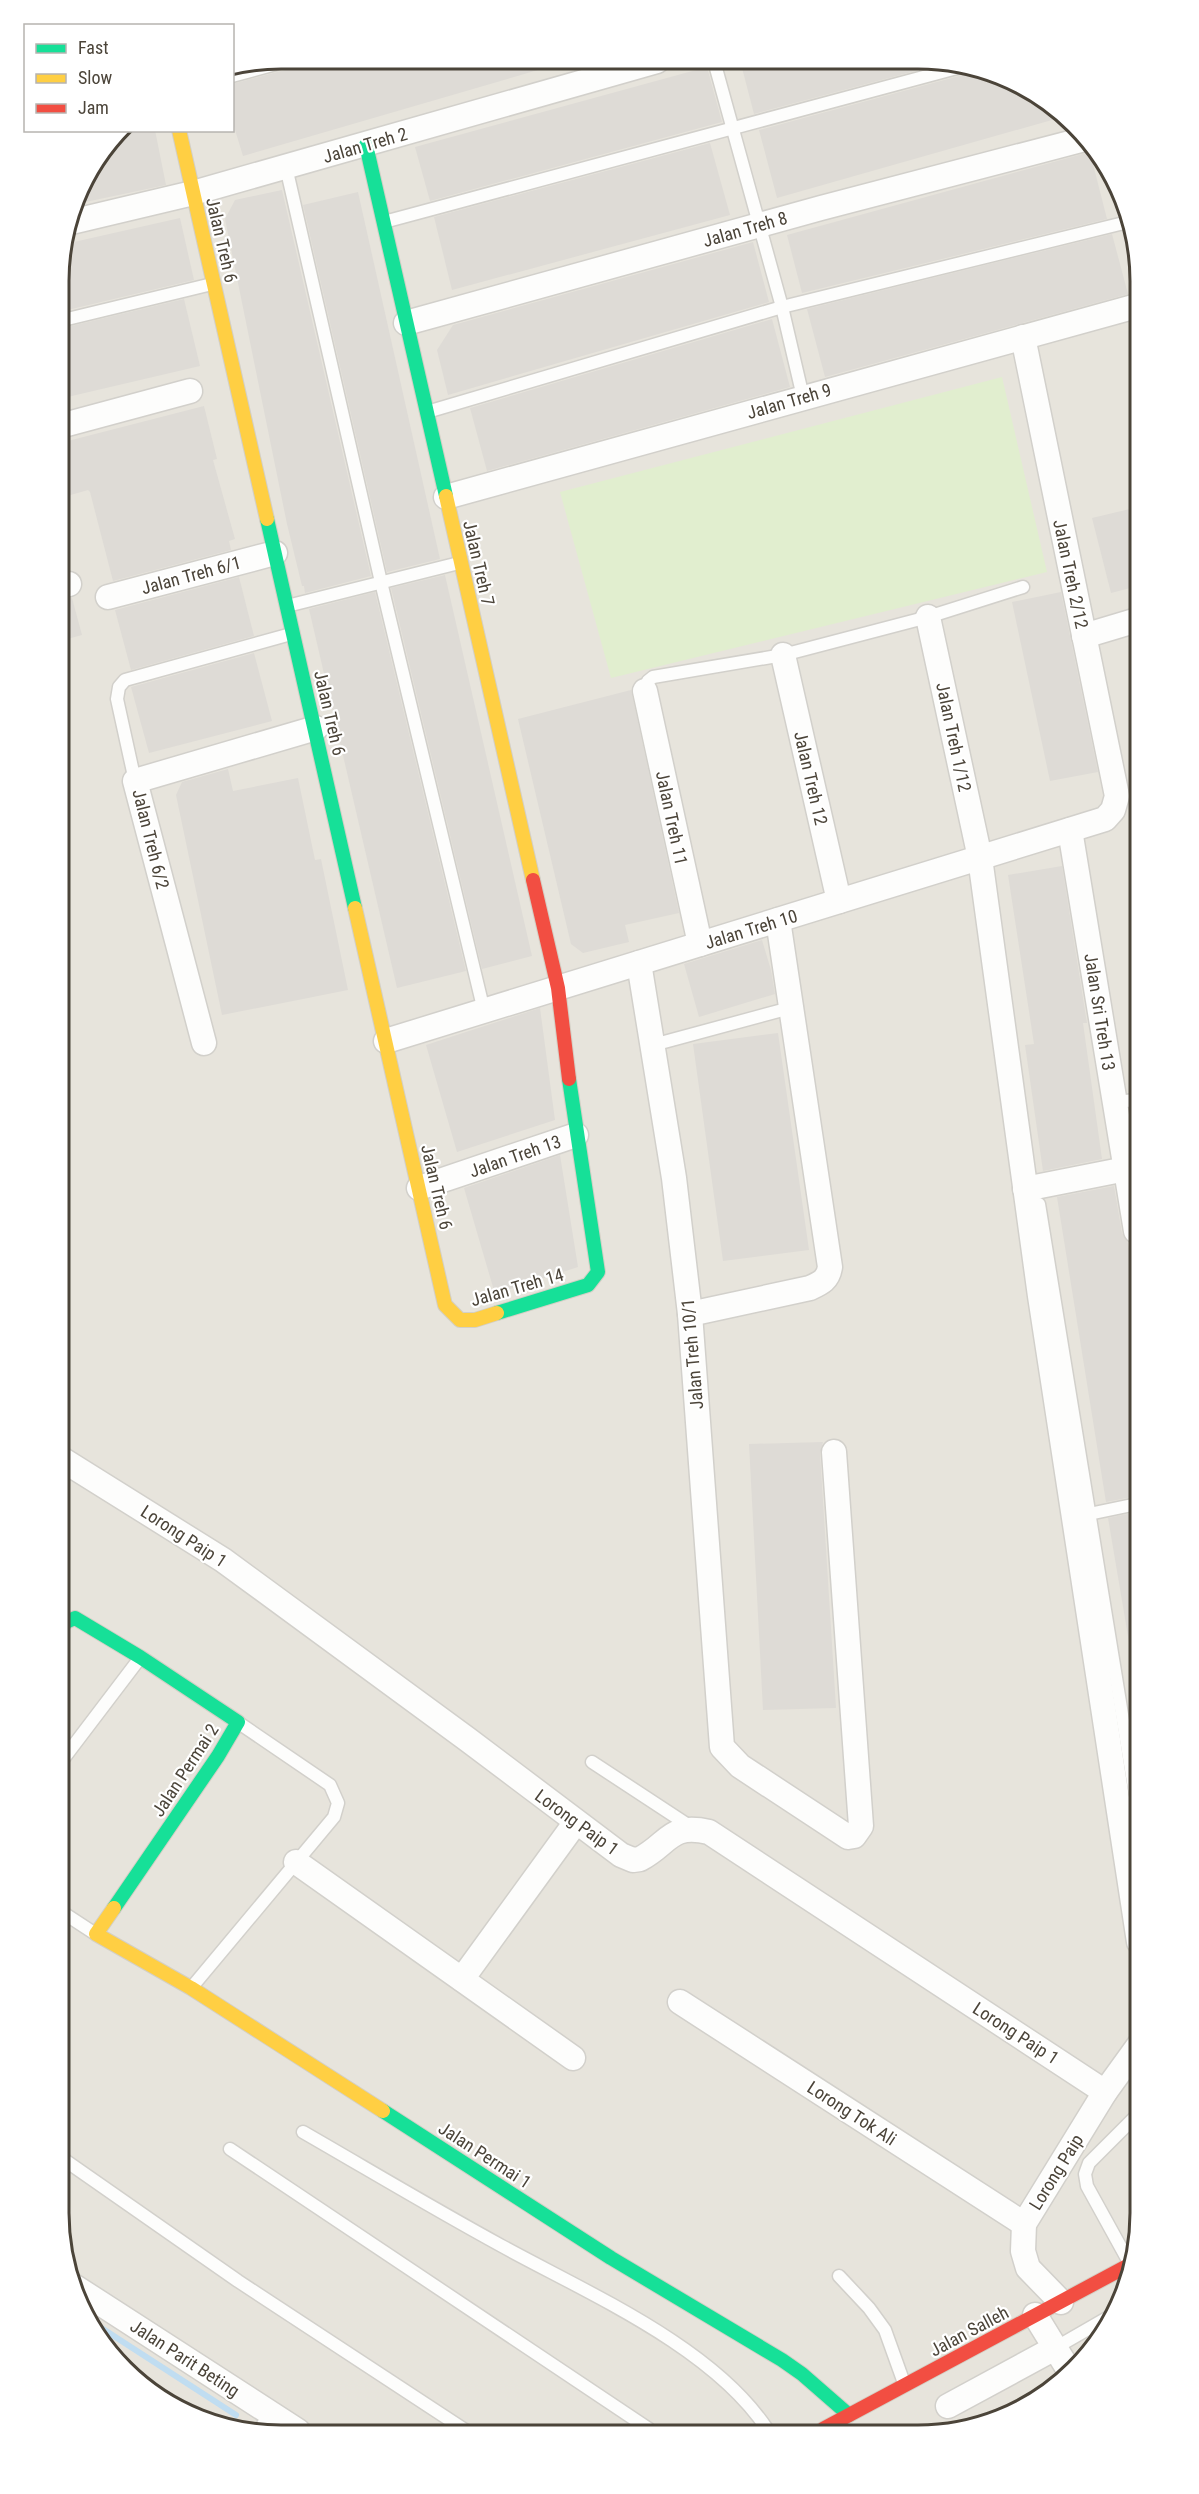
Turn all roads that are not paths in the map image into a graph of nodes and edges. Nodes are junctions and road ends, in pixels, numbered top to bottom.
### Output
1 (629, 69) edge
2 (716, 69) edge
3 (946, 71) edge
4 (732, 129) junction
5 (178, 132) edge
6 (1077, 141) edge
7 (366, 145) junction
8 (286, 167) junction
9 (193, 193) junction
10 (78, 220) edge
11 (383, 222) junction
12 (1122, 223) edge
13 (758, 226) junction
14 (213, 284) junction
15 (782, 307) junction
16 (1130, 308) edge
17 (69, 319) edge
18 (406, 323) junction
19 (1023, 337) junction
20 (190, 390) dead end
21 (803, 397) junction
22 (427, 412) junction
23 (69, 424) edge
24 (446, 497) junction
25 (275, 553) junction
26 (460, 562) junction
27 (381, 582) junction
28 (1023, 587) dead end
29 (108, 597) dead end
30 (286, 606) junction
31 (928, 617) junction
32 (1130, 622) edge
33 (293, 634) junction
34 (1084, 636) junction
35 (783, 655) junction
36 (645, 691) joint
37 (316, 728) junction
38 (135, 781) junction
39 (1113, 810) joint
40 (1071, 830) junction
41 (980, 858) junction
42 (839, 901) junction
43 (778, 920) junction
44 (700, 944) junction
45 (639, 963) junction
46 (558, 988) junction
47 (790, 1008) junction
48 (484, 1011) junction
49 (386, 1041) junction
50 (204, 1043) dead end
51 (653, 1046) junction
52 (1125, 1101) edge
53 (576, 1135) junction
54 (1126, 1169) junction
55 (419, 1188) junction
56 (1031, 1188) junction
57 (1130, 1194) edge
58 (598, 1272) joint
59 (445, 1305) joint
60 (690, 1314) junction
61 (834, 1452) dead end
62 (69, 1464) edge
63 (1130, 1505) edge
64 (1089, 1514) junction
65 (69, 1621) edge
66 (140, 1657) junction
67 (238, 1722) junction
68 (69, 1751) edge
69 (592, 1762) dead end
70 (1130, 1769) edge
71 (576, 1822) junction
72 (692, 1828) junction
73 (296, 1862) junction
74 (1130, 1879) edge
75 (69, 1917) edge
76 (96, 1934) junction
77 (462, 1979) junction
78 (191, 1988) junction
79 (680, 2002) dead end
80 (1130, 2057) edge
81 (573, 2058) dead end
82 (1105, 2092) junction
83 (1130, 2122) edge
84 (303, 2133) dead end
85 (230, 2149) dead end
86 (69, 2163) edge
87 (1024, 2224) junction
88 (1126, 2255) edge
89 (1123, 2268) edge
90 (839, 2276) dead end
91 (85, 2294) edge
92 (1060, 2302) junction
93 (1035, 2315) junction
94 (1100, 2322) edge
95 (1055, 2348) junction
96 (1066, 2365) edge
97 (905, 2385) junction
98 (948, 2406) dead end
99 (849, 2415) junction
100 (264, 2422) edge
101 (457, 2425) edge
102 (643, 2425) edge
103 (764, 2425) edge
104 (829, 2425) edge

1 - 7 street, Jalan Treh 2
2 - 4 lane
3 - 4 lane
4 - 11 lane
4 - 13 lane
5 - 9 street, Jalan Treh 6
6 - 13 street, Jalan Treh 8
7 - 8 street, Jalan Treh 2
7 - 11 street, Jalan Treh 7
8 - 9 street, Jalan Treh 2
8 - 27 lane
9 - 10 street, Jalan Treh 2
9 - 14 street, Jalan Treh 6
11 - 18 street, Jalan Treh 7
12 - 15 lane
13 - 15 lane
13 - 18 street, Jalan Treh 8
14 - 17 lane
14 - 25 street, Jalan Treh 6
15 - 21 lane
15 - 22 lane
16 - 19 street, Jalan Treh 9
18 - 22 street, Jalan Treh 7
19 - 21 street, Jalan Treh 9
19 - 34 street, Jalan Treh 2/12
20 - 23 street
21 - 24 street, Jalan Treh 9
22 - 24 street, Jalan Treh 7
24 - 26 street, Jalan Treh 7
25 - 29 street, Jalan Treh 6/1
25 - 30 street, Jalan Treh 6
26 - 27 lane
26 - 46 street, Jalan Treh 7
27 - 30 lane
27 - 48 lane
28 - 31 lane
30 - 33 street, Jalan Treh 6
31 - 35 lane
31 - 41 street, Jalan Treh 1/12
32 - 34 street
33 - 37 street, Jalan Treh 6
33 - 38 lane
34 - 39 street, Jalan Treh 2/12
35 - 36 lane
35 - 42 street, Jalan Treh 12
36 - 44 street, Jalan Treh 11
37 - 38 street, Jalan Treh 6/2
37 - 49 street, Jalan Treh 6
38 - 50 street, Jalan Treh 6/2
39 - 40 street, Jalan Treh 10
40 - 41 street, Jalan Treh 10
40 - 52 street, Jalan Sri Treh 13
41 - 42 street, Jalan Treh 10
41 - 56 street, Jalan Treh 1/12
42 - 43 street, Jalan Treh 10
43 - 44 street, Jalan Treh 10
43 - 47 street
44 - 45 street, Jalan Treh 10
45 - 46 street, Jalan Treh 10
45 - 51 street, Jalan Treh 10/1
46 - 48 street, Jalan Treh 10
46 - 53 street, Jalan Treh 7
47 - 51 lane
47 - 60 street
48 - 49 street, Jalan Treh 10
49 - 55 street, Jalan Treh 6
51 - 60 street, Jalan Treh 10/1
52 - 54 street, Jalan Sri Treh 13
53 - 55 street, Jalan Treh 13
53 - 58 street, Jalan Treh 7
54 - 56 street
54 - 57 street, Jalan Sri Treh 13
55 - 59 street, Jalan Treh 6
56 - 64 lane
56 - 74 street, Jalan Treh 1/12
58 - 59 street, Jalan Treh 14
60 - 61 street, Jalan Treh 10/1
62 - 71 street, Lorong Paip 1
63 - 64 lane
64 - 70 lane
65 - 66 street, Jalan Permai 2
66 - 67 street, Jalan Permai 2
66 - 68 lane
67 - 73 lane
67 - 76 street, Jalan Permai 2
69 - 72 lane
71 - 72 street, Lorong Paip 1
71 - 77 street
72 - 82 street, Lorong Paip 1
73 - 77 street
73 - 78 lane
75 - 76 lane
76 - 78 street, Jalan Permai 1
77 - 81 street
78 - 99 street, Jalan Permai 1
79 - 87 street, Lorong Tok Ali
80 - 82 street, Lorong Paip
82 - 87 street, Lorong Paip
83 - 88 lane
84 - 103 lane
85 - 102 lane
86 - 101 lane
87 - 92 street, Lorong Paip
89 - 92 street, Jalan Salleh
90 - 97 lane
91 - 100 street, Jalan Parit Beting
92 - 93 street, Jalan Salleh
93 - 95 street
93 - 97 street, Jalan Salleh
94 - 95 lane
95 - 96 street
95 - 98 street
97 - 99 street, Jalan Salleh
99 - 104 street, Jalan Salleh

